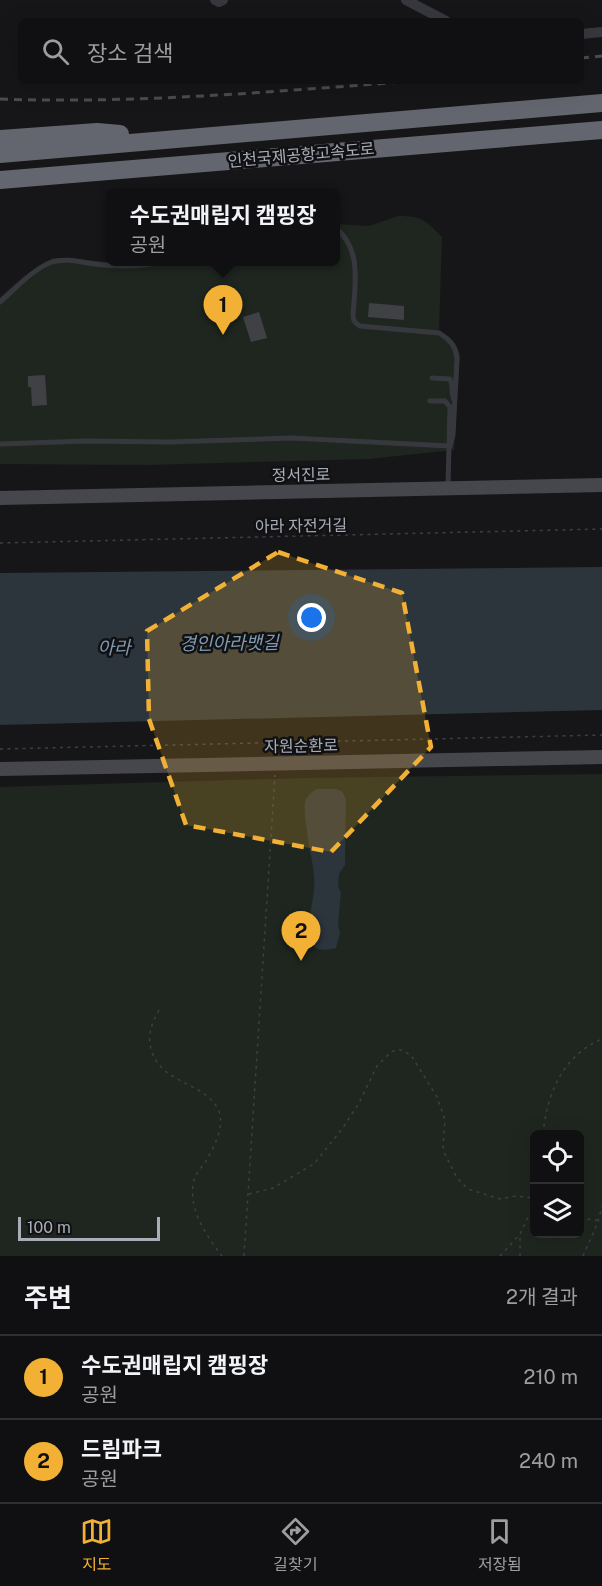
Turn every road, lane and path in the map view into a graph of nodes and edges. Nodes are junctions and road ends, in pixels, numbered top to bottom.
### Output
1 (215, 0) edge
2 (223, 0) edge
3 (406, 0) edge
4 (440, 18) edge
5 (602, 32) edge
6 (584, 34) edge
7 (602, 103) edge
8 (602, 130) edge
9 (185, 137) junction
10 (0, 139) edge
11 (0, 154) edge
12 (0, 180) edge
13 (340, 232) edge
14 (106, 265) edge
15 (0, 302) edge
16 (432, 378) dead end
17 (454, 398) junction
18 (430, 401) dead end
19 (445, 401) junction
20 (0, 444) edge
21 (450, 446) junction
22 (602, 485) edge
23 (448, 488) junction
24 (0, 498) edge
25 (602, 529) edge
26 (0, 543) edge
27 (602, 735) edge
28 (0, 749) edge
29 (602, 757) edge
30 (276, 762) junction
31 (0, 769) edge
32 (159, 1010) dead end
33 (602, 1039) edge
34 (543, 1130) edge
35 (248, 1194) junction
36 (530, 1198) edge
37 (602, 1206) edge
38 (530, 1213) edge
39 (584, 1219) edge
40 (602, 1221) edge
41 (598, 1222) junction
42 (520, 1234) junction
43 (222, 1256) edge
44 (244, 1256) edge
45 (500, 1256) edge
46 (520, 1256) edge
47 (583, 1256) edge

1 - 2 street
3 - 4 street
5 - 6 street
7 - 9 highway, 인천국제공항고속도로
8 - 12 highway, 인천국제공항고속도로
9 - 10 highway
9 - 11 highway, 인천국제공항고속도로
13 - 17 lane
14 - 15 lane
16 - 17 lane
17 - 19 lane
17 - 21 lane
18 - 19 lane
19 - 21 lane
20 - 21 lane
21 - 23 lane
22 - 23 street, 정서진로
23 - 24 street, 정서진로
25 - 26 path, 아라 자전거길
27 - 28 path
29 - 30 street, 자원순환로
30 - 31 street, 자원순환로
30 - 35 path
32 - 43 path
33 - 34 path
35 - 36 path
35 - 44 path
37 - 41 path
38 - 42 path
39 - 41 path
40 - 41 path
41 - 47 path
42 - 45 path
42 - 46 path

